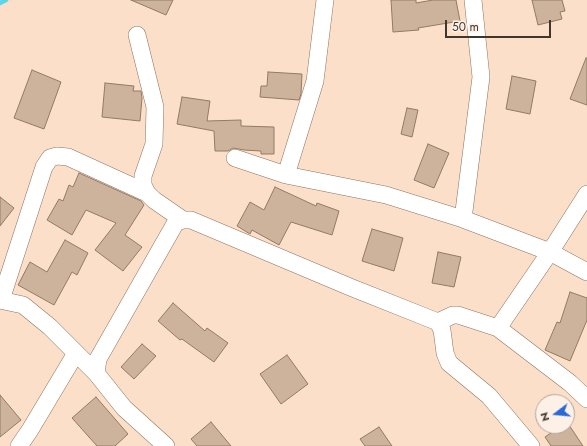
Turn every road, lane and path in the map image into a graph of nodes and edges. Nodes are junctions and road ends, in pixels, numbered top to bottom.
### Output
1 (325, 0) edge
2 (473, 0) edge
3 (137, 35) dead end
4 (235, 158) dead end
5 (286, 175) junction
6 (147, 193) junction
7 (587, 194) edge
8 (463, 219) junction
9 (183, 220) junction
10 (550, 252) junction
11 (587, 272) edge
12 (0, 300) edge
13 (438, 322) junction
14 (498, 328) junction
15 (76, 353) junction
16 (96, 373) junction
17 (587, 399) edge
18 (19, 446) edge
19 (166, 446) edge
20 (531, 446) edge

1 - 5 street
2 - 8 street
3 - 6 street
4 - 5 street
5 - 8 street
6 - 9 street
6 - 12 street
7 - 10 street
8 - 10 street
9 - 13 street
9 - 16 street
10 - 11 street
10 - 14 street
12 - 15 street
13 - 14 street
13 - 20 street
14 - 17 street
15 - 16 street
15 - 18 street
16 - 19 street

